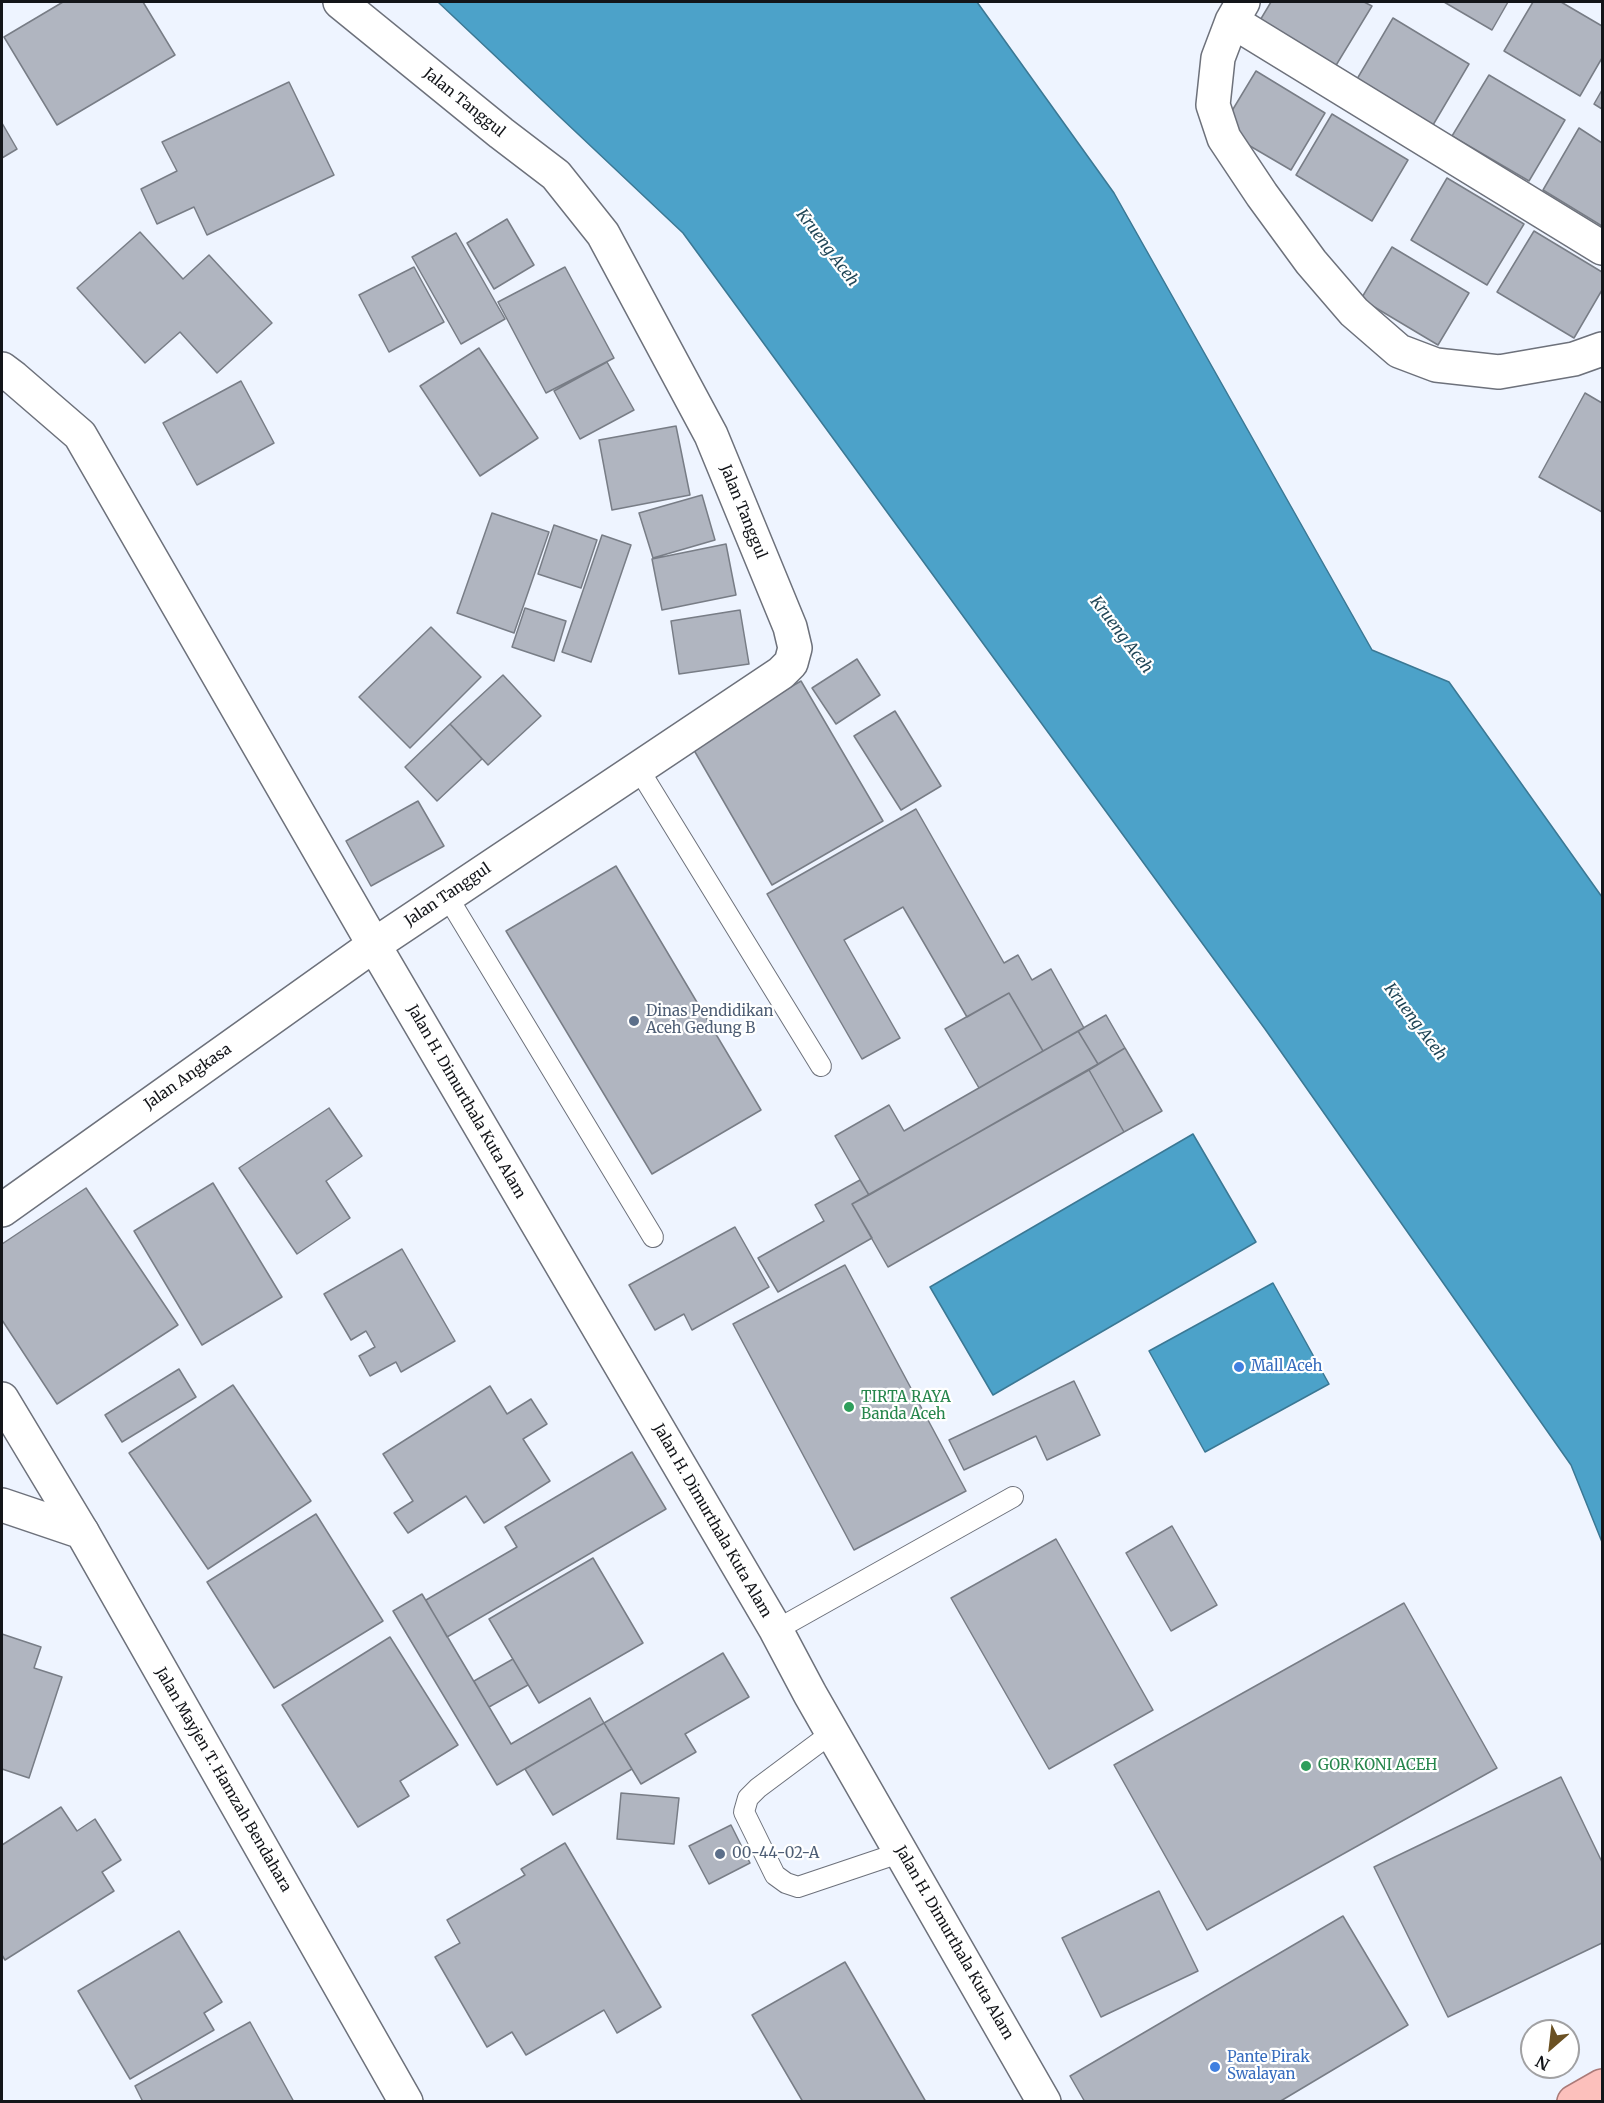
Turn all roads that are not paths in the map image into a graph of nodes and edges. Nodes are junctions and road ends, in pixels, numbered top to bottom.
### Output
1 (340, 2) edge
2 (1238, 11) edge
3 (1602, 248) edge
4 (1602, 349) edge
5 (2, 369) edge
6 (638, 768) junction
7 (447, 896) junction
8 (374, 945) junction
9 (821, 1066) dead end
10 (2, 1210) edge
11 (653, 1236) dead end
12 (2, 1399) edge
13 (1013, 1497) dead end
14 (2, 1505) edge
15 (82, 1532) junction
16 (776, 1630) junction
17 (833, 1732) junction
18 (902, 1852) junction
19 (1602, 2086) edge
20 (406, 2102) edge
21 (1044, 2102) edge
22 (1574, 2102) edge

1 - 6 street, Jalan Tanggul
2 - 3 street
2 - 4 street
5 - 8 street, Jalan H. Dimurthala Kuta Alam
6 - 7 street, Jalan Tanggul
6 - 9 lane
7 - 8 street, Jalan Tanggul
7 - 11 lane
8 - 10 street, Jalan Angkasa
8 - 16 street, Jalan H. Dimurthala Kuta Alam
12 - 15 street
13 - 16 lane
14 - 15 street
15 - 20 street, Jalan Mayjen T. Hamzah Bendahara
16 - 17 street, Jalan H. Dimurthala Kuta Alam
17 - 18 street, Jalan H. Dimurthala Kuta Alam
17 - 18 lane
18 - 21 street, Jalan H. Dimurthala Kuta Alam
19 - 22 highway

